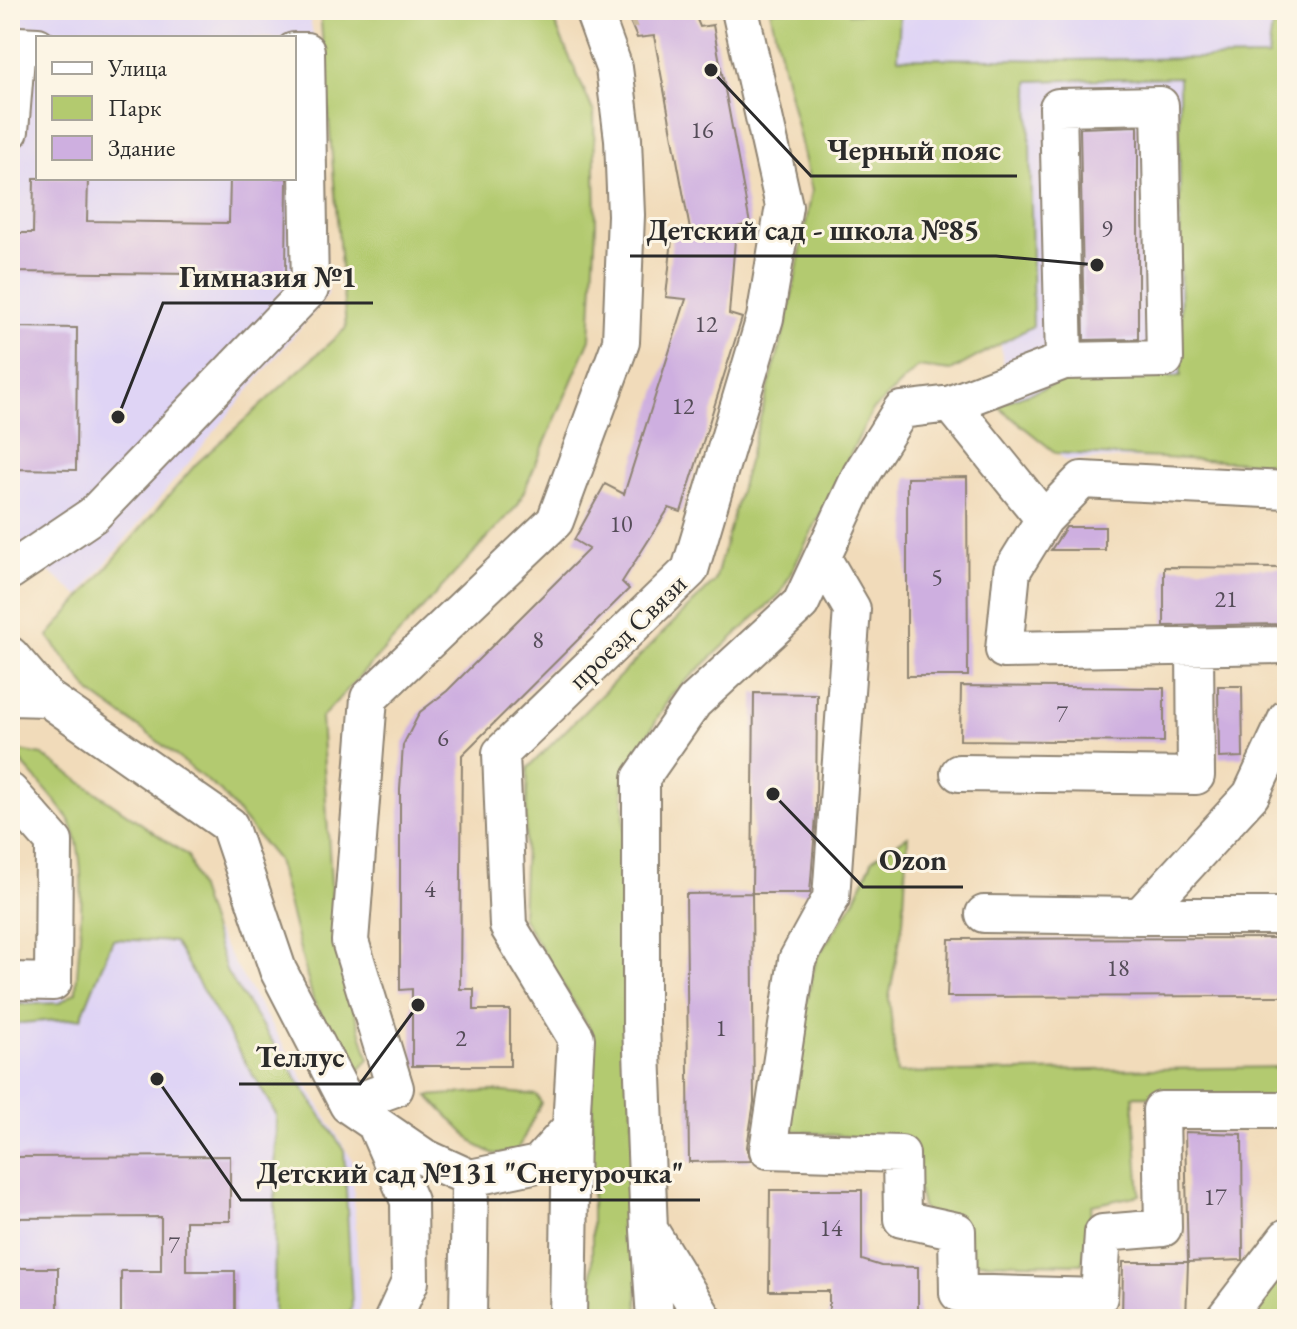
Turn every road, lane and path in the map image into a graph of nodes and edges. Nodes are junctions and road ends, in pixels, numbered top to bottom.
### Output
1 (740, 10) edge
2 (606, 15) edge
3 (36, 46) edge
4 (296, 51) edge
5 (10, 131) edge
6 (1064, 361) junction
7 (951, 404) junction
8 (1287, 490) edge
9 (1044, 519) junction
10 (823, 559) junction
11 (10, 571) edge
12 (1287, 645) edge
13 (1195, 646) junction
14 (10, 655) edge
15 (10, 697) edge
16 (47, 698) junction
17 (1287, 718) edge
18 (959, 773) dead end
19 (10, 792) edge
20 (984, 914) dead end
21 (1140, 916) junction
22 (1287, 916) edge
23 (10, 981) edge
24 (395, 1088) junction
25 (1287, 1110) edge
26 (361, 1114) junction
27 (571, 1127) junction
28 (408, 1146) junction
29 (470, 1178) junction
30 (649, 1230) junction
31 (1287, 1237) edge
32 (393, 1319) edge
33 (468, 1319) edge
34 (568, 1319) edge
35 (655, 1319) edge
36 (704, 1319) edge
37 (1224, 1319) edge

1 - 27 street, проезд Связи
2 - 24 street
3 - 5 street
4 - 11 street
6 - 6 street
6 - 7 street
7 - 9 street
7 - 10 street
8 - 9 street
9 - 13 street
10 - 25 street
10 - 30 street
12 - 13 street
13 - 18 street
14 - 16 street
15 - 16 street
16 - 26 street
17 - 21 street
19 - 23 street
20 - 21 street
21 - 22 street
24 - 26 street
24 - 28 street
26 - 28 street
26 - 32 street
27 - 29 street
27 - 34 street, проезд Связи
28 - 29 street
29 - 33 street
30 - 35 street
30 - 36 street
31 - 37 street

